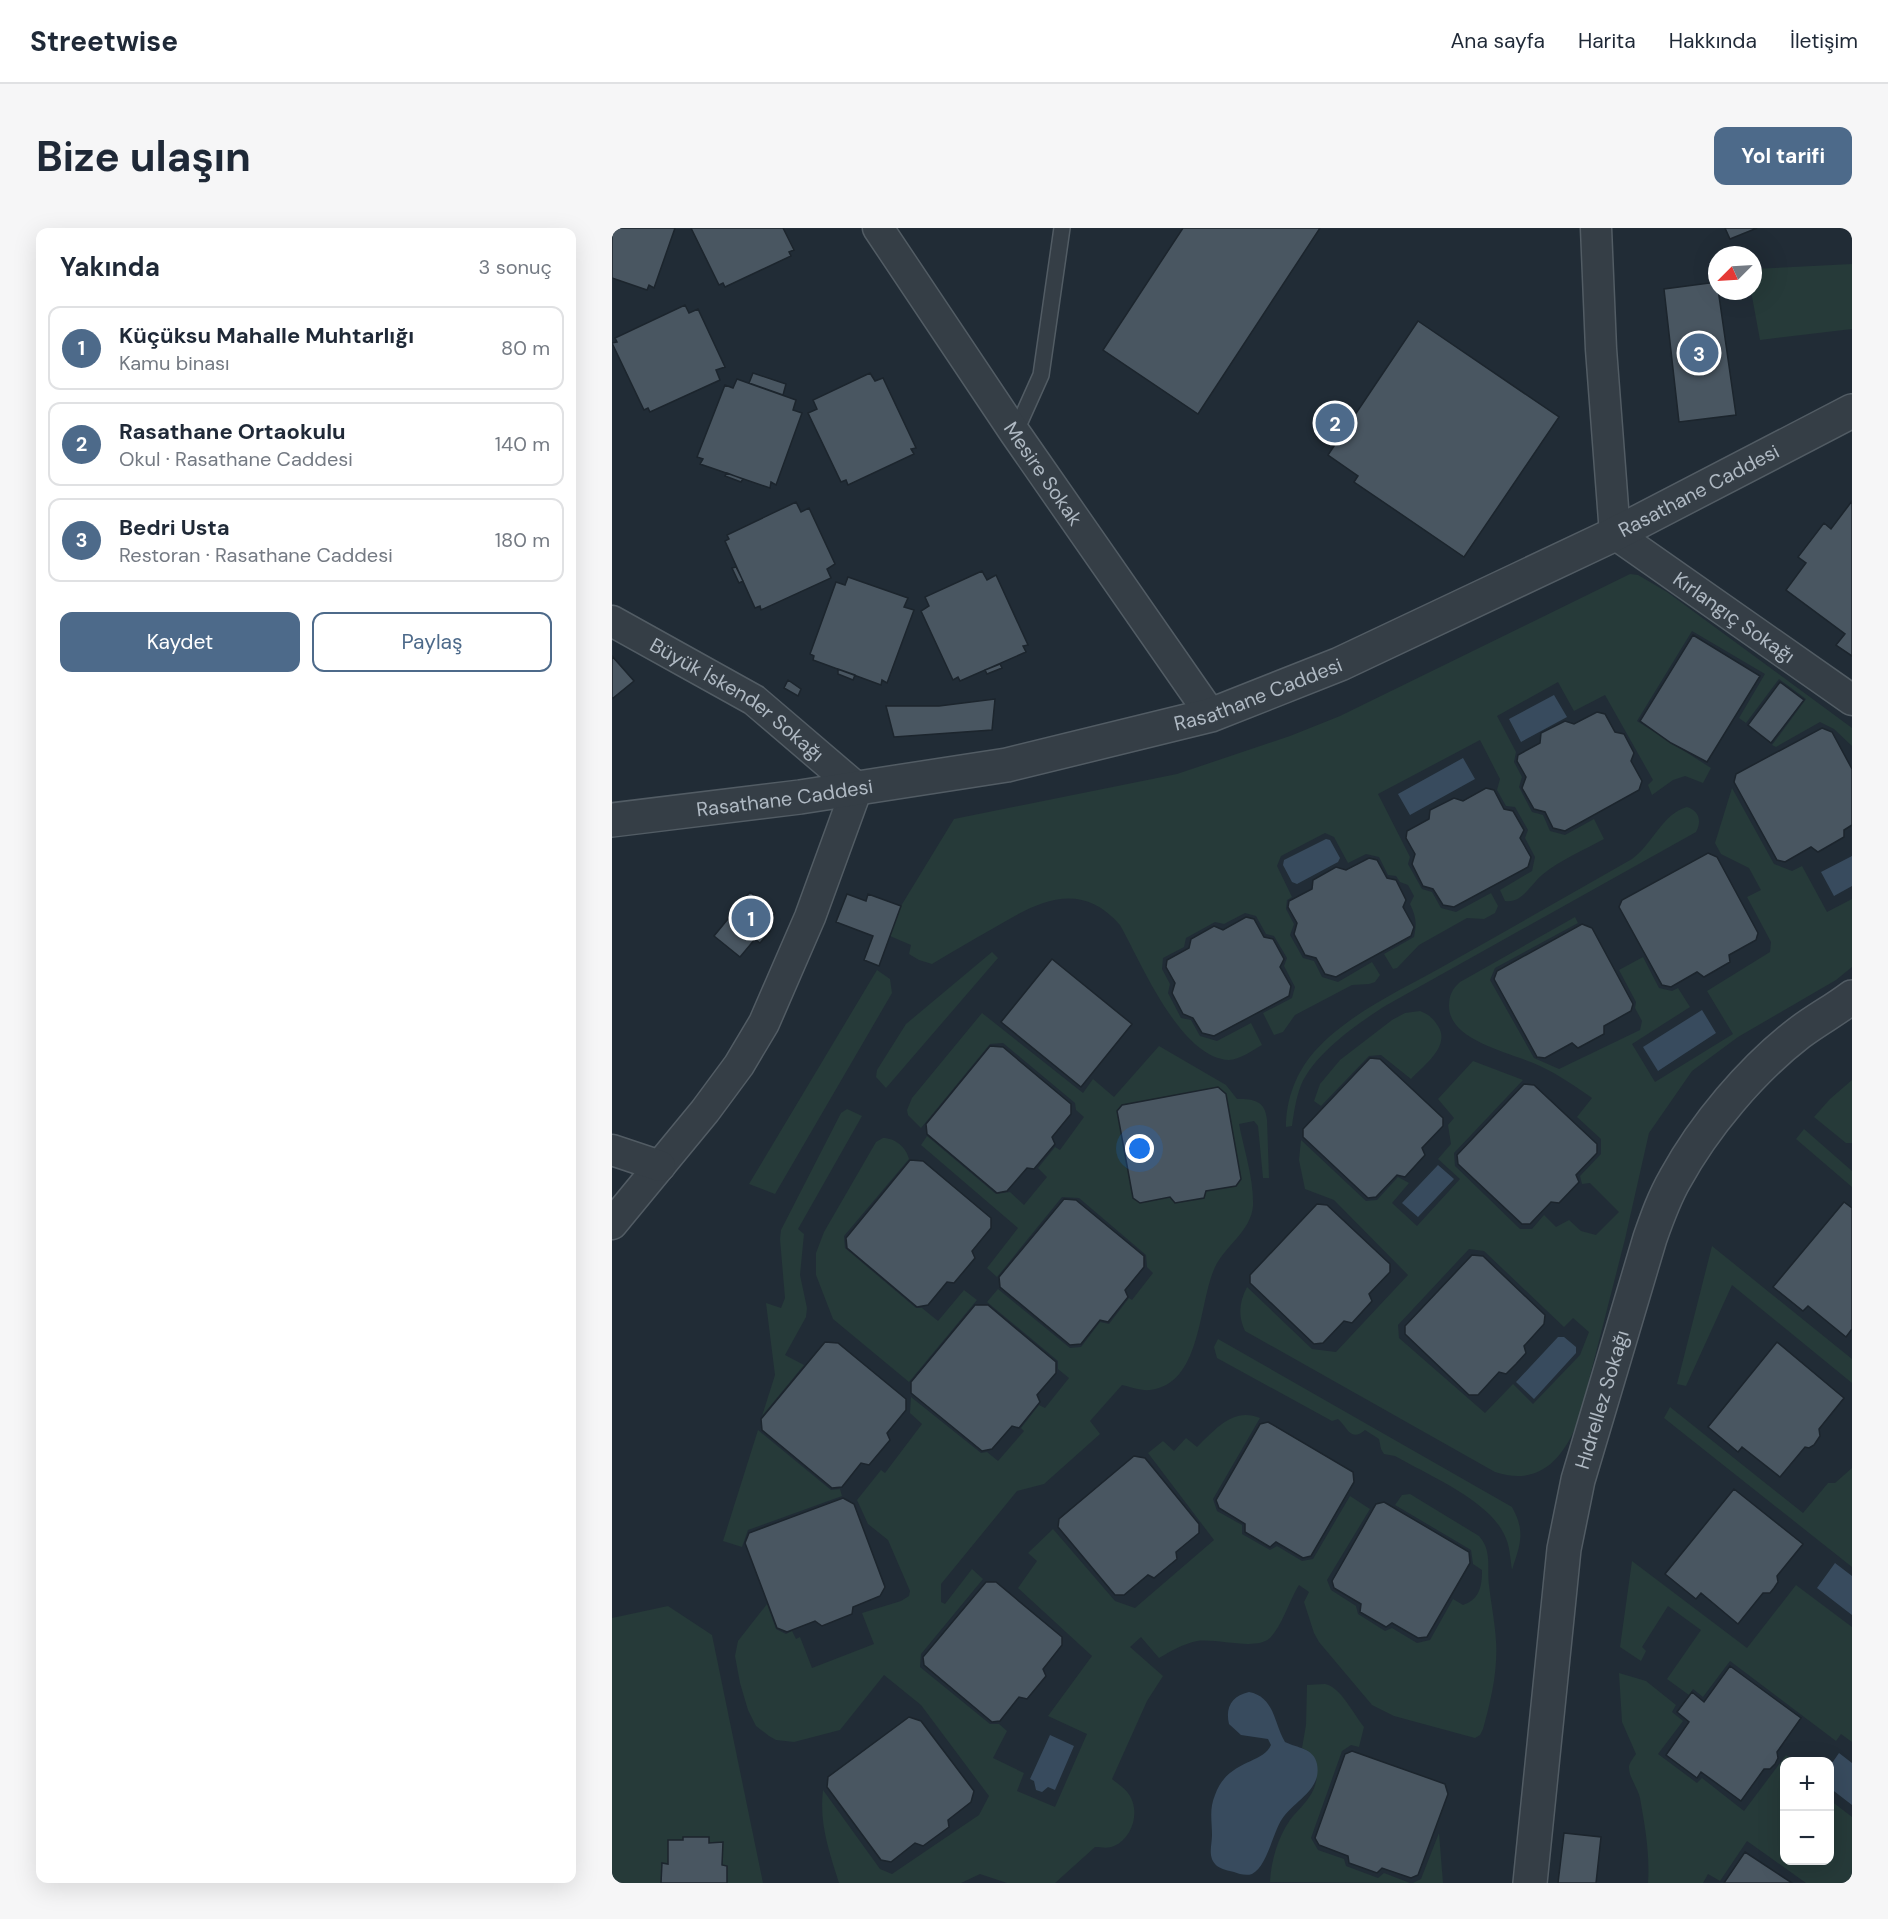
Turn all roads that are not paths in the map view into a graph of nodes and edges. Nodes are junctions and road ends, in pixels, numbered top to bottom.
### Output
1 (878, 228) edge
2 (1062, 228) edge
3 (1596, 228) edge
4 (1852, 411) edge
5 (1015, 433) junction
6 (1615, 534) junction
7 (612, 621) edge
8 (1852, 700) edge
9 (1211, 715) junction
10 (857, 788) junction
11 (612, 820) edge
12 (1852, 997) edge
13 (612, 1150) edge
14 (660, 1166) junction
15 (612, 1224) edge
16 (1530, 1883) edge

1 - 5 street, Mesire Sokak
2 - 5 lane
3 - 6 street
4 - 6 street, Rasathane Caddesi
5 - 9 street, Mesire Sokak
6 - 8 street, Kırlangıç Sokağı
6 - 9 street, Rasathane Caddesi
7 - 10 street, Büyük İskender Sokağı
9 - 10 street, Rasathane Caddesi
10 - 11 street, Rasathane Caddesi
10 - 14 street
12 - 16 street, Hıdrellez Sokağı
13 - 14 street
14 - 15 street

